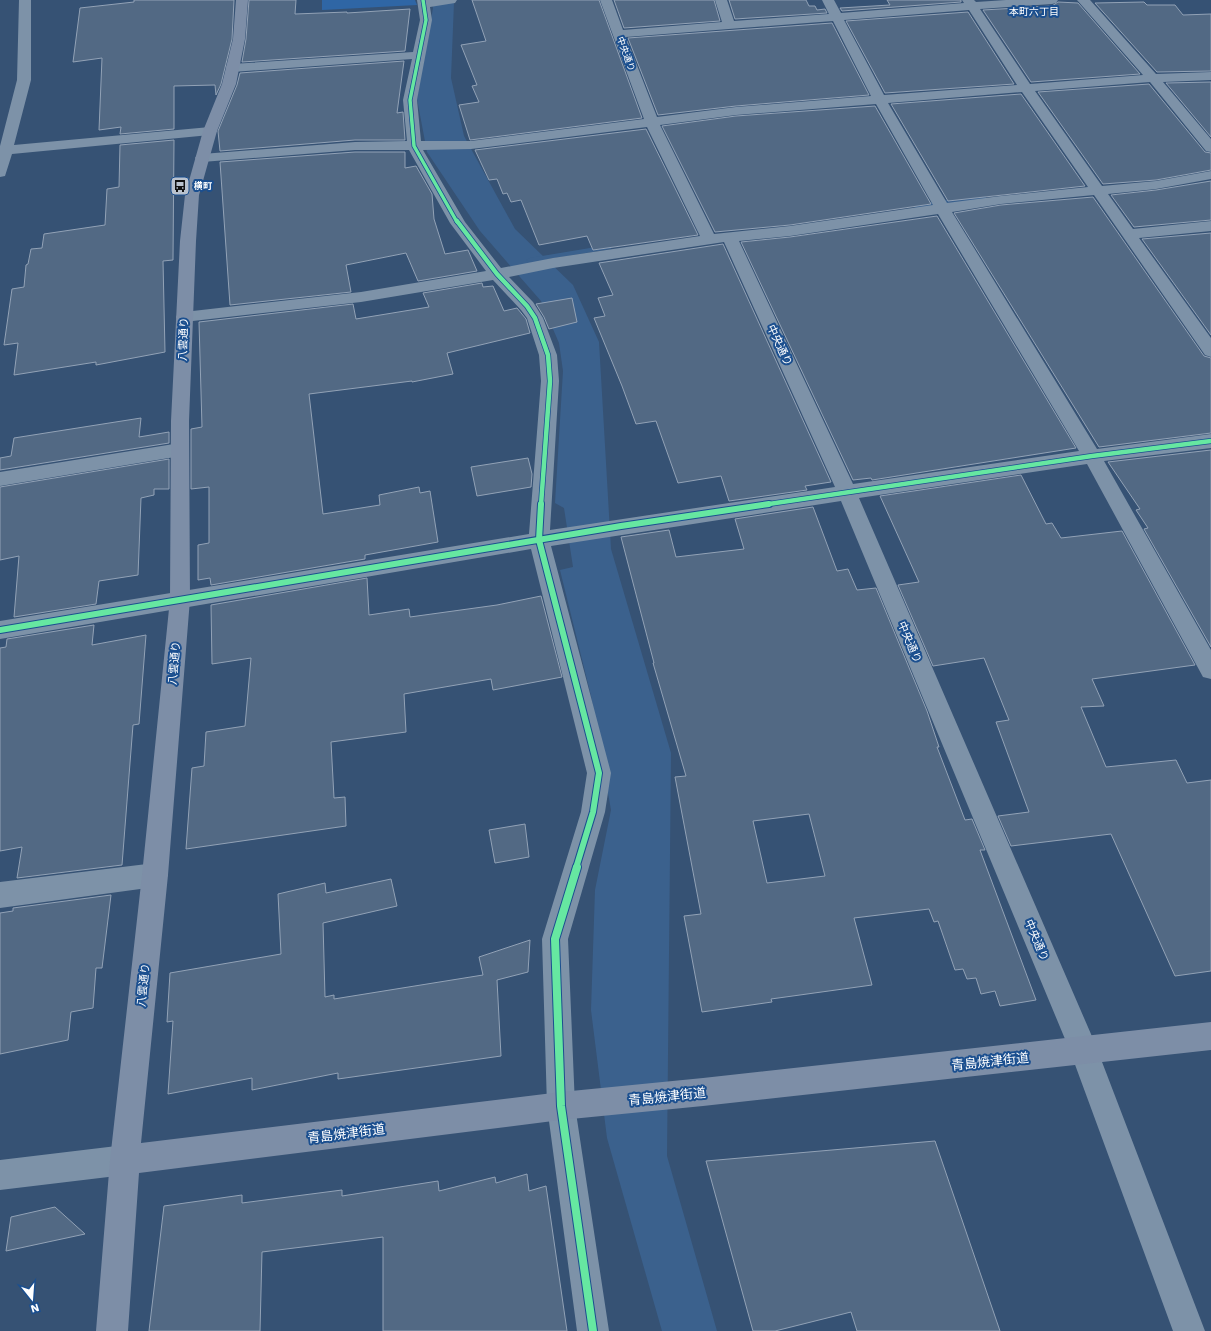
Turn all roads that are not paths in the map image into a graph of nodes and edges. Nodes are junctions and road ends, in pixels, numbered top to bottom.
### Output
1 (25, 0) edge
2 (242, 0) edge
3 (452, 0) edge
4 (606, 0) edge
5 (721, 0) edge
6 (828, 0) edge
7 (1052, 0) edge
8 (1083, 0) edge
9 (424, 2) edge
10 (970, 3) edge
11 (837, 16) junction
12 (729, 26) junction
13 (619, 34) junction
14 (419, 55) junction
15 (232, 68) junction
16 (1211, 76) edge
17 (1153, 78) junction
18 (1026, 88) junction
19 (880, 100) junction
20 (652, 123) junction
21 (210, 131) junction
22 (414, 146) junction
23 (1211, 148) edge
24 (7, 150) junction
25 (202, 158) junction
26 (0, 173) edge
27 (1211, 175) edge
28 (1099, 191) junction
29 (943, 209) junction
30 (1211, 226) edge
31 (1128, 234) junction
32 (719, 237) junction
33 (497, 274) junction
34 (184, 317) junction
35 (1211, 350) edge
36 (1211, 442) edge
37 (180, 450) junction
38 (1092, 456) junction
39 (0, 479) edge
40 (847, 492) junction
41 (539, 540) junction
42 (180, 599) junction
43 (0, 630) edge
44 (1211, 670) edge
45 (155, 876) junction
46 (0, 895) edge
47 (1211, 1036) edge
48 (1084, 1051) junction
49 (562, 1106) junction
50 (125, 1160) junction
51 (0, 1175) edge
52 (112, 1331) edge
53 (593, 1331) edge
54 (1189, 1331) edge

1 - 24 street
2 - 15 main road, 八雲通り
3 - 9 street
4 - 13 street, 中央通り
5 - 12 street
6 - 11 street
7 - 10 street
8 - 17 street
9 - 14 street
10 - 11 street
10 - 18 street
11 - 12 street
11 - 19 street
12 - 13 street
13 - 20 street, 中央通り
14 - 15 street
14 - 22 street
15 - 21 main road, 八雲通り
16 - 17 street
17 - 18 street
17 - 23 street
18 - 19 street
18 - 28 street
19 - 20 street
19 - 29 street
20 - 22 street
20 - 32 street, 中央通り
21 - 24 street
21 - 25 main road, 八雲通り
22 - 25 street
22 - 33 street
24 - 26 street
25 - 34 main road, 八雲通り
27 - 28 street
28 - 29 street
28 - 31 street
29 - 32 street
29 - 38 street
30 - 31 street
31 - 35 street
32 - 33 street
32 - 40 street, 中央通り
33 - 34 street
33 - 41 street
34 - 37 main road, 八雲通り
36 - 38 street
37 - 39 street
37 - 42 main road, 八雲通り
38 - 40 street
38 - 44 street
40 - 41 street
40 - 48 street, 中央通り
41 - 42 street
41 - 49 street
42 - 43 street
42 - 45 main road, 八雲通り
45 - 46 street
45 - 50 main road, 八雲通り
47 - 48 main road, 青島焼津街道
48 - 49 main road, 青島焼津街道
48 - 54 street, 中央通り
49 - 50 main road, 青島焼津街道
49 - 53 street
50 - 51 street
50 - 52 main road, 八雲通り

